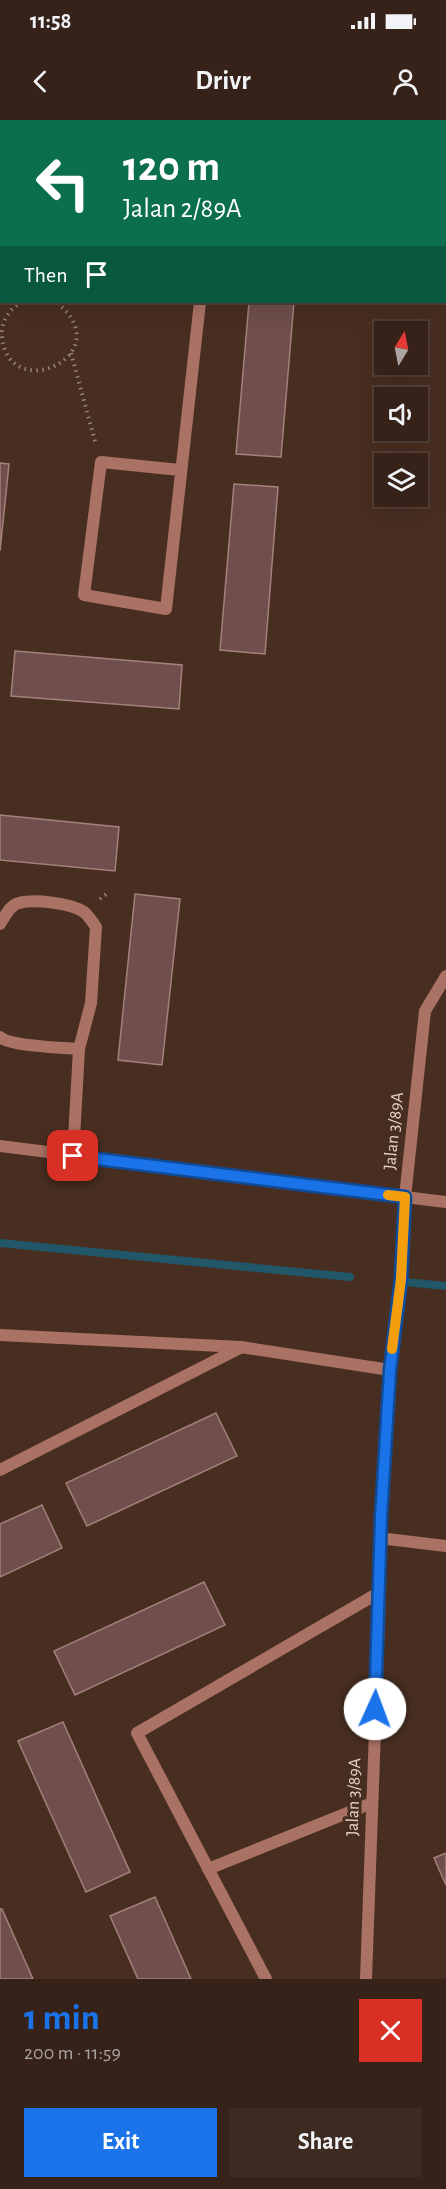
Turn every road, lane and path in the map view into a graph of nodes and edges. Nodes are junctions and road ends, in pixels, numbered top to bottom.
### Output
1 (21, 303) edge
2 (57, 303) edge
3 (200, 303) edge
4 (71, 353) junction
5 (101, 462) junction
6 (180, 470) junction
7 (0, 924) edge
8 (446, 976) edge
9 (0, 1037) edge
10 (79, 1050) junction
11 (0, 1146) edge
12 (73, 1156) junction
13 (405, 1197) junction
14 (446, 1202) edge
15 (0, 1335) edge
16 (241, 1347) junction
17 (390, 1370) junction
18 (0, 1470) edge
19 (380, 1538) junction
20 (446, 1546) edge
21 (380, 1592) junction
22 (372, 1803) junction
23 (208, 1869) junction
24 (266, 1979) edge
25 (366, 1979) edge

1 - 4 path
2 - 4 path
3 - 6 street
4 - 5 path
5 - 6 street
5 - 6 street
7 - 10 street
8 - 13 street, Jalan 3/89A
9 - 10 street
10 - 12 street
11 - 12 street
12 - 13 street
13 - 14 street
13 - 17 street, Jalan 3/89A
15 - 16 street
16 - 17 street
16 - 18 street
17 - 19 street, Jalan 3/89A
19 - 20 street
19 - 21 street, Jalan 3/89A
21 - 22 street, Jalan 3/89A
21 - 23 street
22 - 23 street
22 - 25 street, Jalan 3/89A
23 - 24 street

